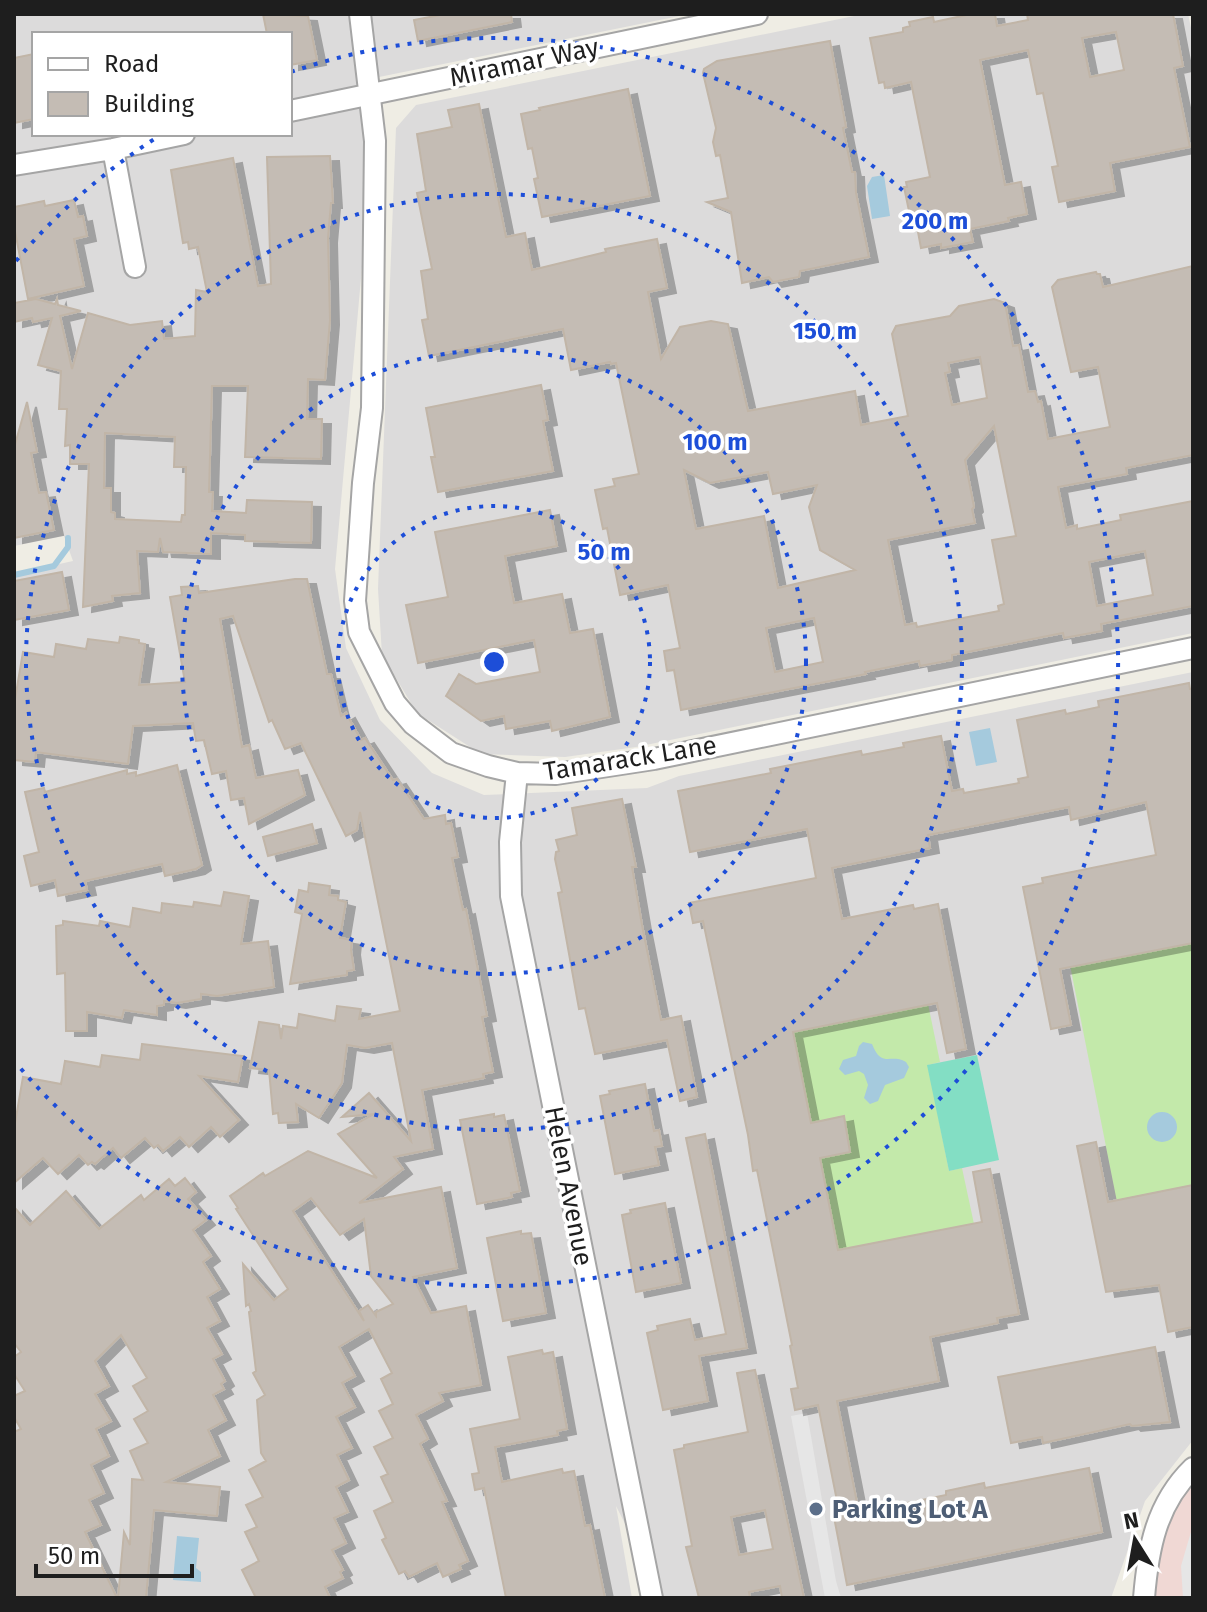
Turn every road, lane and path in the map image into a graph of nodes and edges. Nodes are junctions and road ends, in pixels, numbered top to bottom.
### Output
1 (360, 14) edge
2 (757, 14) edge
3 (370, 94) junction
4 (292, 111) edge
5 (175, 136) edge
6 (113, 149) junction
7 (14, 165) edge
8 (135, 267) dead end
9 (1193, 648) edge
10 (517, 773) junction
11 (1193, 1468) edge
12 (652, 1598) edge
13 (1144, 1598) edge

1 - 3 street, Tamarack Lane
2 - 3 street, Miramar Way
3 - 4 street, Miramar Way
3 - 10 street, Tamarack Lane
5 - 6 street
6 - 7 street
6 - 8 street
9 - 10 street, Tamarack Lane
10 - 12 street, Helen Avenue
11 - 13 street

